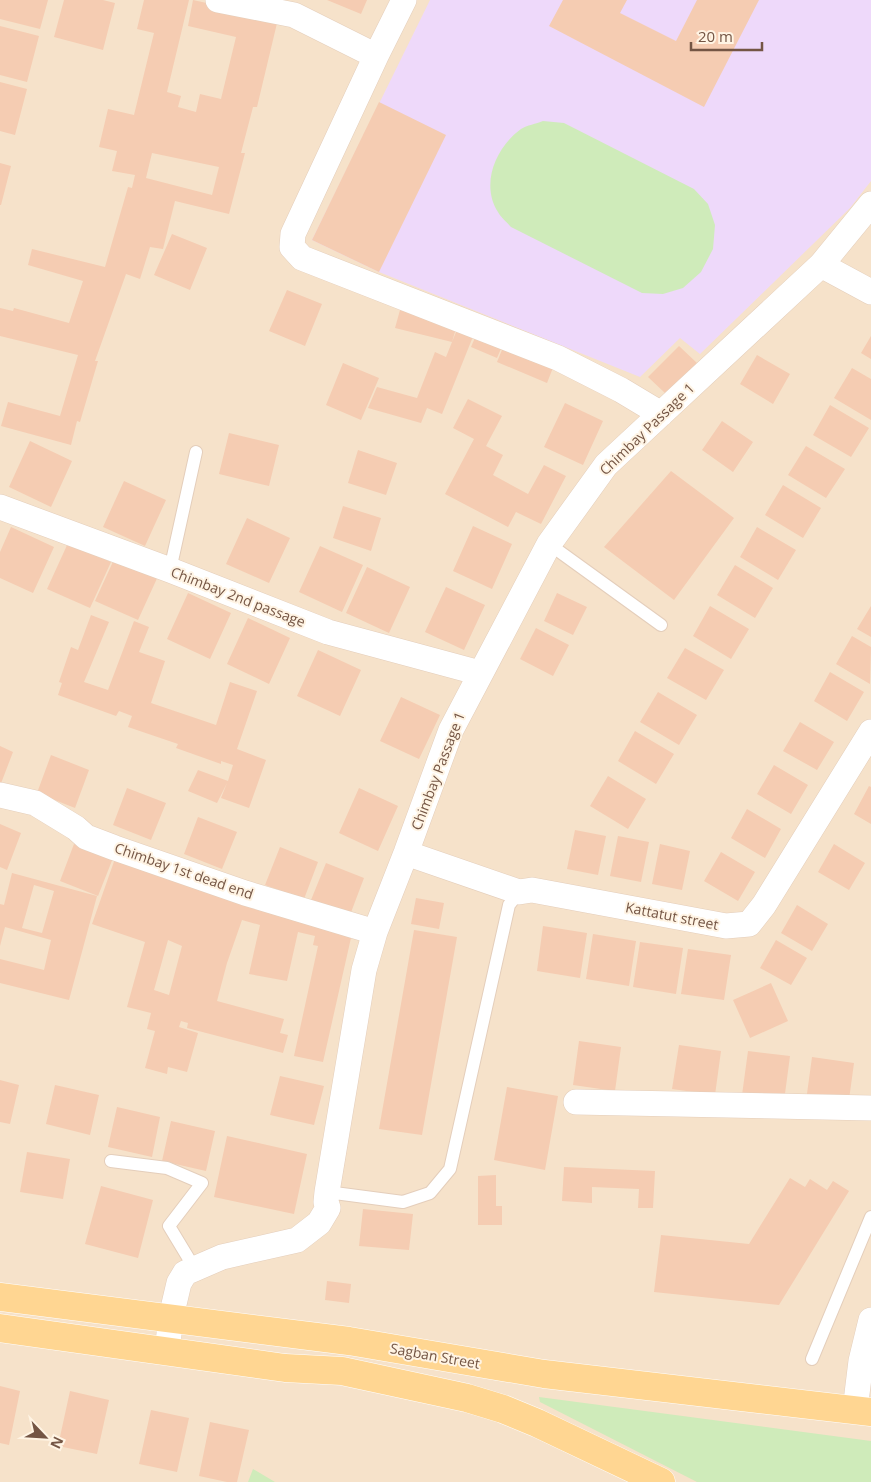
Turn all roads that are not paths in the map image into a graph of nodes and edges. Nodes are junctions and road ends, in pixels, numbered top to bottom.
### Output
1 (218, 0) edge
2 (404, 0) edge
3 (376, 56) junction
4 (871, 204) edge
5 (821, 265) junction
6 (871, 292) edge
7 (661, 414) junction
8 (196, 452) dead end
9 (0, 507) edge
10 (549, 544) junction
11 (170, 570) junction
12 (661, 625) dead end
13 (480, 673) junction
14 (871, 732) edge
15 (0, 795) edge
16 (406, 854) junction
17 (519, 892) junction
18 (375, 932) junction
19 (576, 1102) dead end
20 (871, 1108) edge
21 (111, 1161) dead end
22 (328, 1192) junction
23 (871, 1217) edge
24 (195, 1268) junction
25 (0, 1297) edge
26 (171, 1317) junction
27 (871, 1320) edge
28 (0, 1328) edge
29 (167, 1351) junction
30 (812, 1359) dead end
31 (863, 1411) edge
32 (661, 1482) edge

1 - 3 street
2 - 3 street
3 - 7 street
4 - 5 street, Chimbay Passage 1
5 - 6 street
5 - 7 street, Chimbay Passage 1
7 - 10 street, Chimbay Passage 1
8 - 11 lane
9 - 11 street, Chimbay 2nd passage
10 - 12 lane
10 - 13 street, Chimbay Passage 1
11 - 13 street, Chimbay 2nd passage
13 - 16 street, Chimbay Passage 1
14 - 17 street, Kattatut street
15 - 18 street, Chimbay 1st dead end
16 - 17 street, Kattatut street
16 - 18 street, Chimbay Passage 1
17 - 22 lane
18 - 22 street, Chimbay Passage 1
19 - 20 street
21 - 24 lane
22 - 24 street, Chimbay Passage 1
23 - 30 lane
24 - 26 street, Chimbay Passage 1
25 - 26 main road, Sagban Street
26 - 29 street, Chimbay Passage 1
26 - 31 main road, Sagban Street
27 - 31 street
28 - 29 main road
29 - 32 main road

